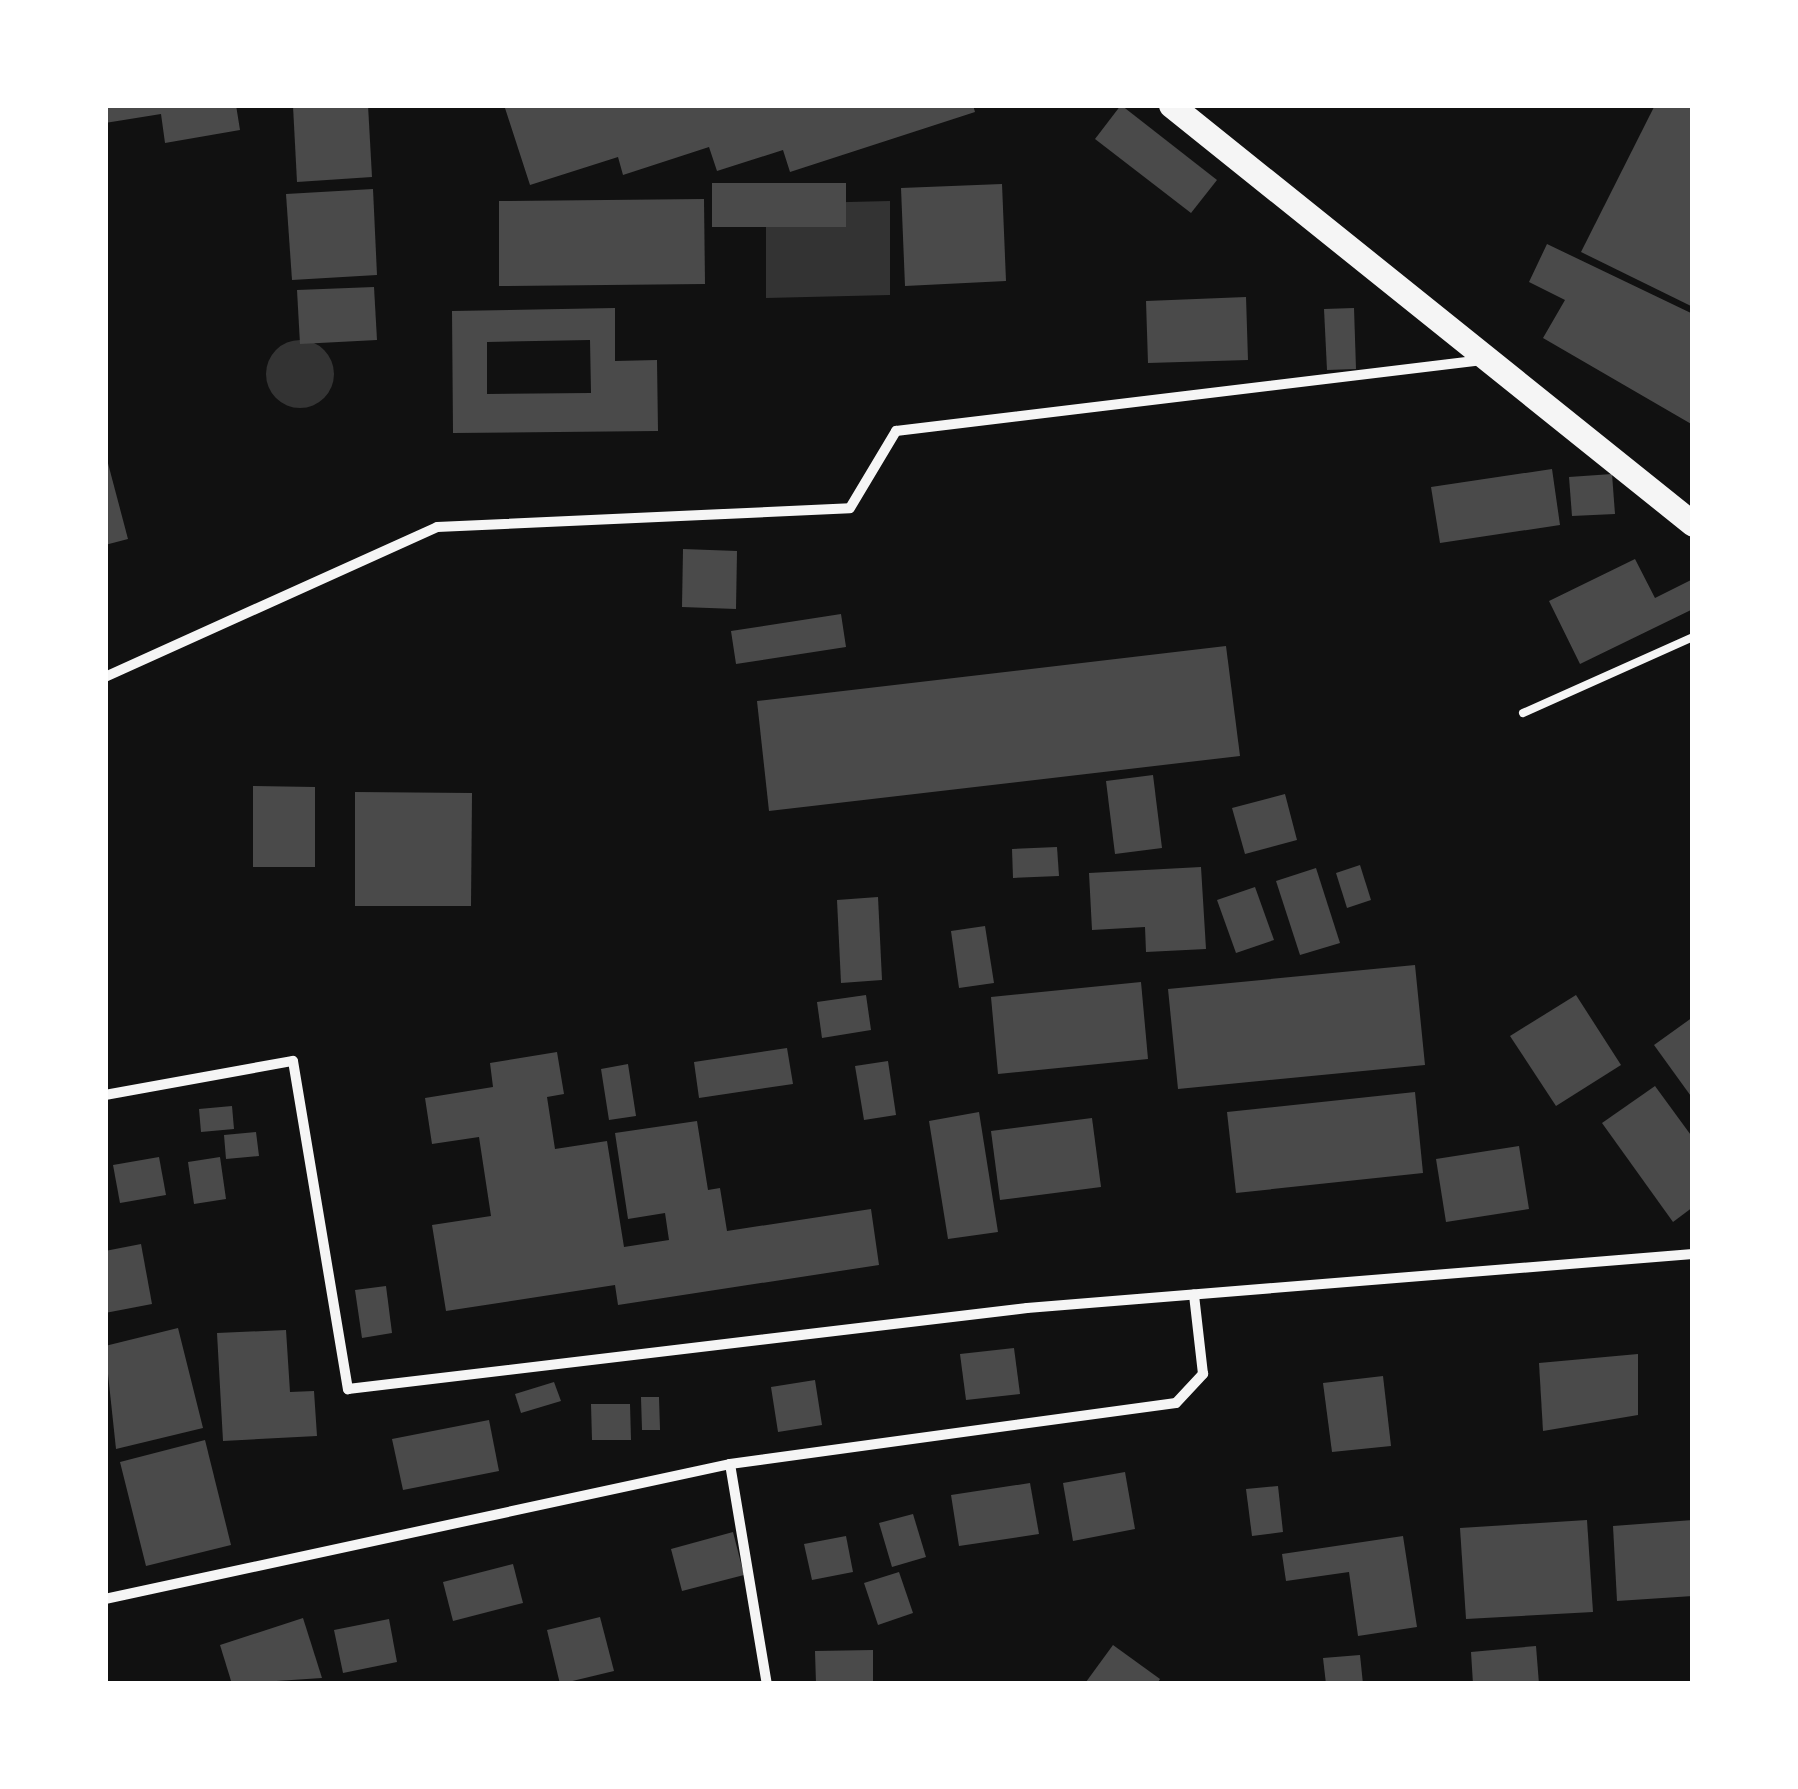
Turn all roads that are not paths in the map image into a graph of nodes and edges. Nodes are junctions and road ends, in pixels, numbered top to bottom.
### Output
1 (1170, 105) edge
2 (1488, 360) junction
3 (1693, 524) edge
4 (1693, 637) edge
5 (105, 676) edge
6 (1523, 713) dead end
7 (105, 1096) edge
8 (1693, 1254) edge
9 (1194, 1295) junction
10 (730, 1464) junction
11 (105, 1598) edge
12 (768, 1684) edge

1 - 2 main road
2 - 3 main road
2 - 5 street
4 - 6 lane
7 - 9 street
8 - 9 street
9 - 10 street
10 - 11 street
10 - 12 street

